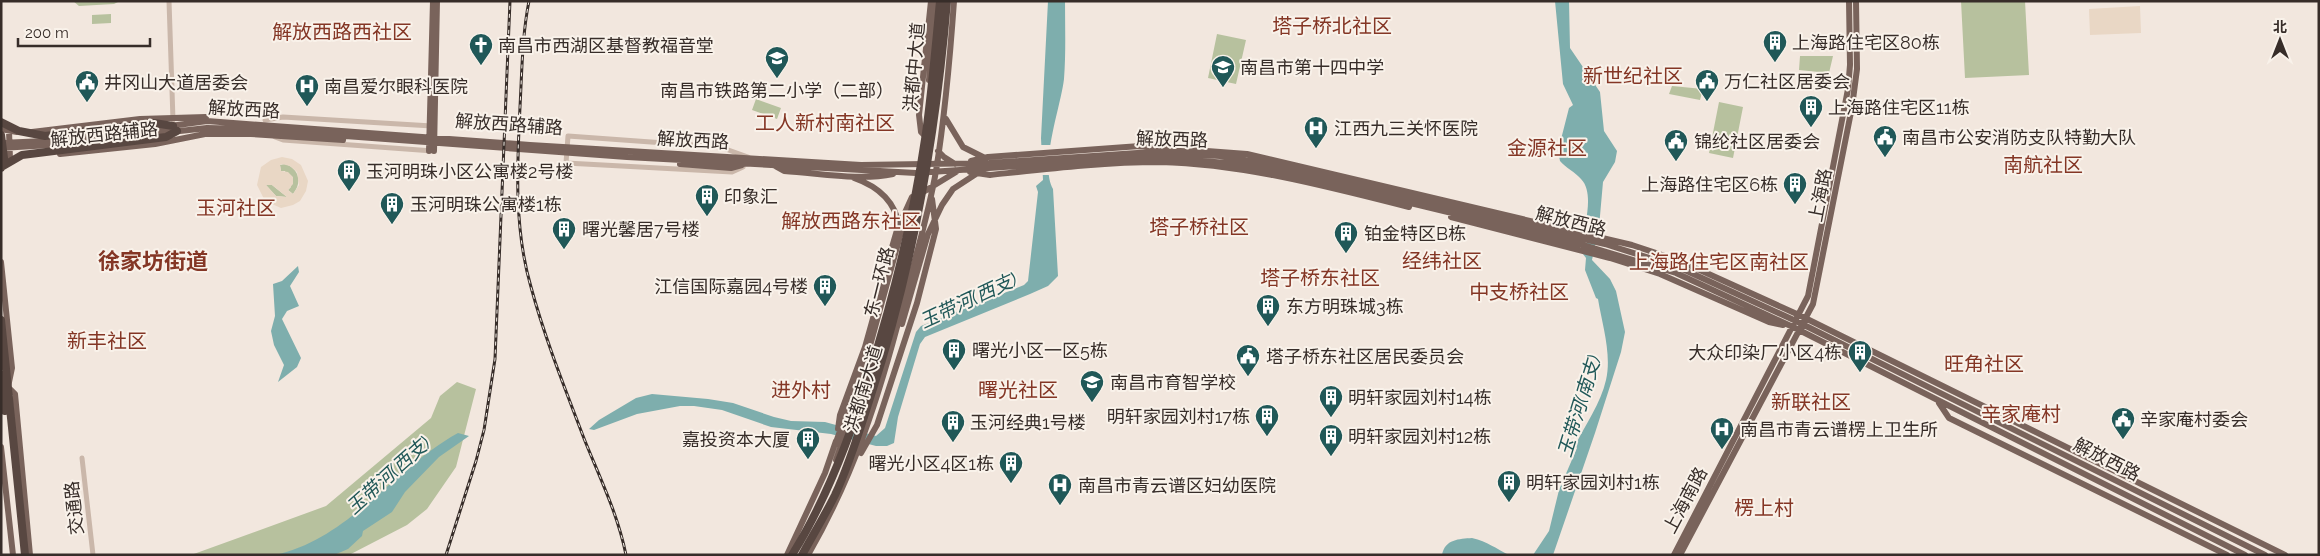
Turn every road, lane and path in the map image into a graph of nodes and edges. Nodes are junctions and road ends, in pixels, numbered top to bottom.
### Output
1 (169, 1) edge
2 (433, 1) edge
3 (437, 1) edge
4 (931, 1) edge
5 (936, 1) edge
6 (940, 1) edge
7 (947, 1) edge
8 (955, 1) edge
9 (1849, 1) edge
10 (1856, 1) edge
11 (206, 117) junction
12 (242, 119) junction
13 (946, 119) junction
14 (265, 120) junction
15 (1, 122) edge
16 (174, 125) junction
17 (218, 125) junction
18 (230, 126) junction
19 (433, 126) junction
20 (1, 129) edge
21 (5, 133) edge
22 (205, 134) junction
23 (244, 134) junction
24 (269, 135) junction
25 (1, 143) edge
26 (1, 148) edge
27 (431, 151) joint
28 (1112, 154) junction
29 (10, 159) junction
30 (997, 160) junction
31 (1064, 160) junction
32 (750, 161) junction
33 (1031, 162) junction
34 (2, 165) edge
35 (773, 165) junction
36 (957, 167) junction
37 (916, 169) junction
38 (936, 169) junction
39 (981, 172) junction
40 (1286, 173) junction
41 (848, 175) junction
42 (931, 193) junction
43 (912, 197) junction
44 (900, 236) junction
45 (1580, 241) junction
46 (1, 262) edge
47 (1, 320) edge
48 (1796, 321) junction
49 (1803, 325) junction
50 (4, 372) edge
51 (3, 386) edge
52 (1938, 402) junction
53 (838, 444) junction
54 (1, 447) edge
55 (860, 453) junction
56 (82, 458) dead end
57 (13, 555) edge
58 (21, 555) edge
59 (25, 555) edge
60 (30, 555) edge
61 (93, 555) edge
62 (789, 555) edge
63 (802, 555) edge
64 (807, 555) edge
65 (1674, 555) edge
66 (1680, 555) edge
67 (2227, 555) edge
68 (2245, 555) edge
69 (2265, 555) edge
70 (2285, 555) edge

1 - 16 street
2 - 19 main road
3 - 19 main road
4 - 39 main road
5 - 37 main road, 洪都中大道
6 - 62 highway, 东一环路
7 - 63 highway, 东一环路
8 - 13 main road
8 - 38 main road, 洪都中大道
9 - 48 main road, 上海路
10 - 49 main road, 上海路
11 - 12 main road, 解放西路辅路
11 - 16 main road, 解放西路辅路
11 - 17 main road
12 - 14 main road, 解放西路辅路
12 - 18 main road
13 - 30 main road
13 - 41 main road
14 - 19 street, 解放西路辅路
14 - 32 main road, 解放西路辅路
15 - 16 highway
16 - 17 main road, 解放西路
16 - 21 main road, 解放西路辅路
16 - 25 main road, 解放西路
16 - 26 main road, 解放西路
16 - 34 highway
17 - 18 main road, 解放西路
17 - 22 main road
18 - 23 main road
18 - 32 main road, 解放西路
19 - 27 main road
20 - 21 main road, 解放西路辅路
21 - 29 main road
21 - 34 highway
22 - 23 main road, 解放西路辅路
22 - 29 main road, 解放西路辅路
23 - 24 main road, 解放西路辅路
24 - 27 street, 解放西路辅路
24 - 32 main road, 解放西路辅路
28 - 30 main road
28 - 31 main road, 解放西路
28 - 45 main road, 解放西路
29 - 34 main road, 解放西路辅路
30 - 44 main road
31 - 33 main road
31 - 33 main road
31 - 40 main road, 解放西路
31 - 45 main road
31 - 45 main road
32 - 32 street
32 - 35 main road, 解放西路
32 - 37 main road, 解放西路
33 - 36 main road
33 - 36 main road
35 - 37 main road, 解放西路
35 - 41 main road
36 - 38 main road, 解放西路
37 - 38 main road, 解放西路
37 - 43 main road, 洪都南大道
38 - 42 main road, 洪都南大道
39 - 40 main road
39 - 55 main road
40 - 45 main road, 解放西路
41 - 44 main road
42 - 55 main road, 洪都南大道
42 - 55 main road
43 - 53 main road, 洪都南大道
43 - 53 main road
44 - 53 main road
45 - 48 main road, 解放西路
45 - 48 main road
46 - 51 main road
47 - 50 highway
48 - 49 main road, 解放西路
48 - 65 main road, 上海南路
49 - 52 main road, 解放西路
49 - 66 main road, 上海南路
49 - 69 main road, 解放西路
49 - 70 main road
50 - 51 highway
51 - 58 highway
51 - 59 highway
51 - 60 main road
52 - 67 main road
52 - 68 main road, 解放西路
53 - 62 main road, 洪都南大道
54 - 57 main road
55 - 64 main road, 洪都南大道
56 - 61 street, 交通路

